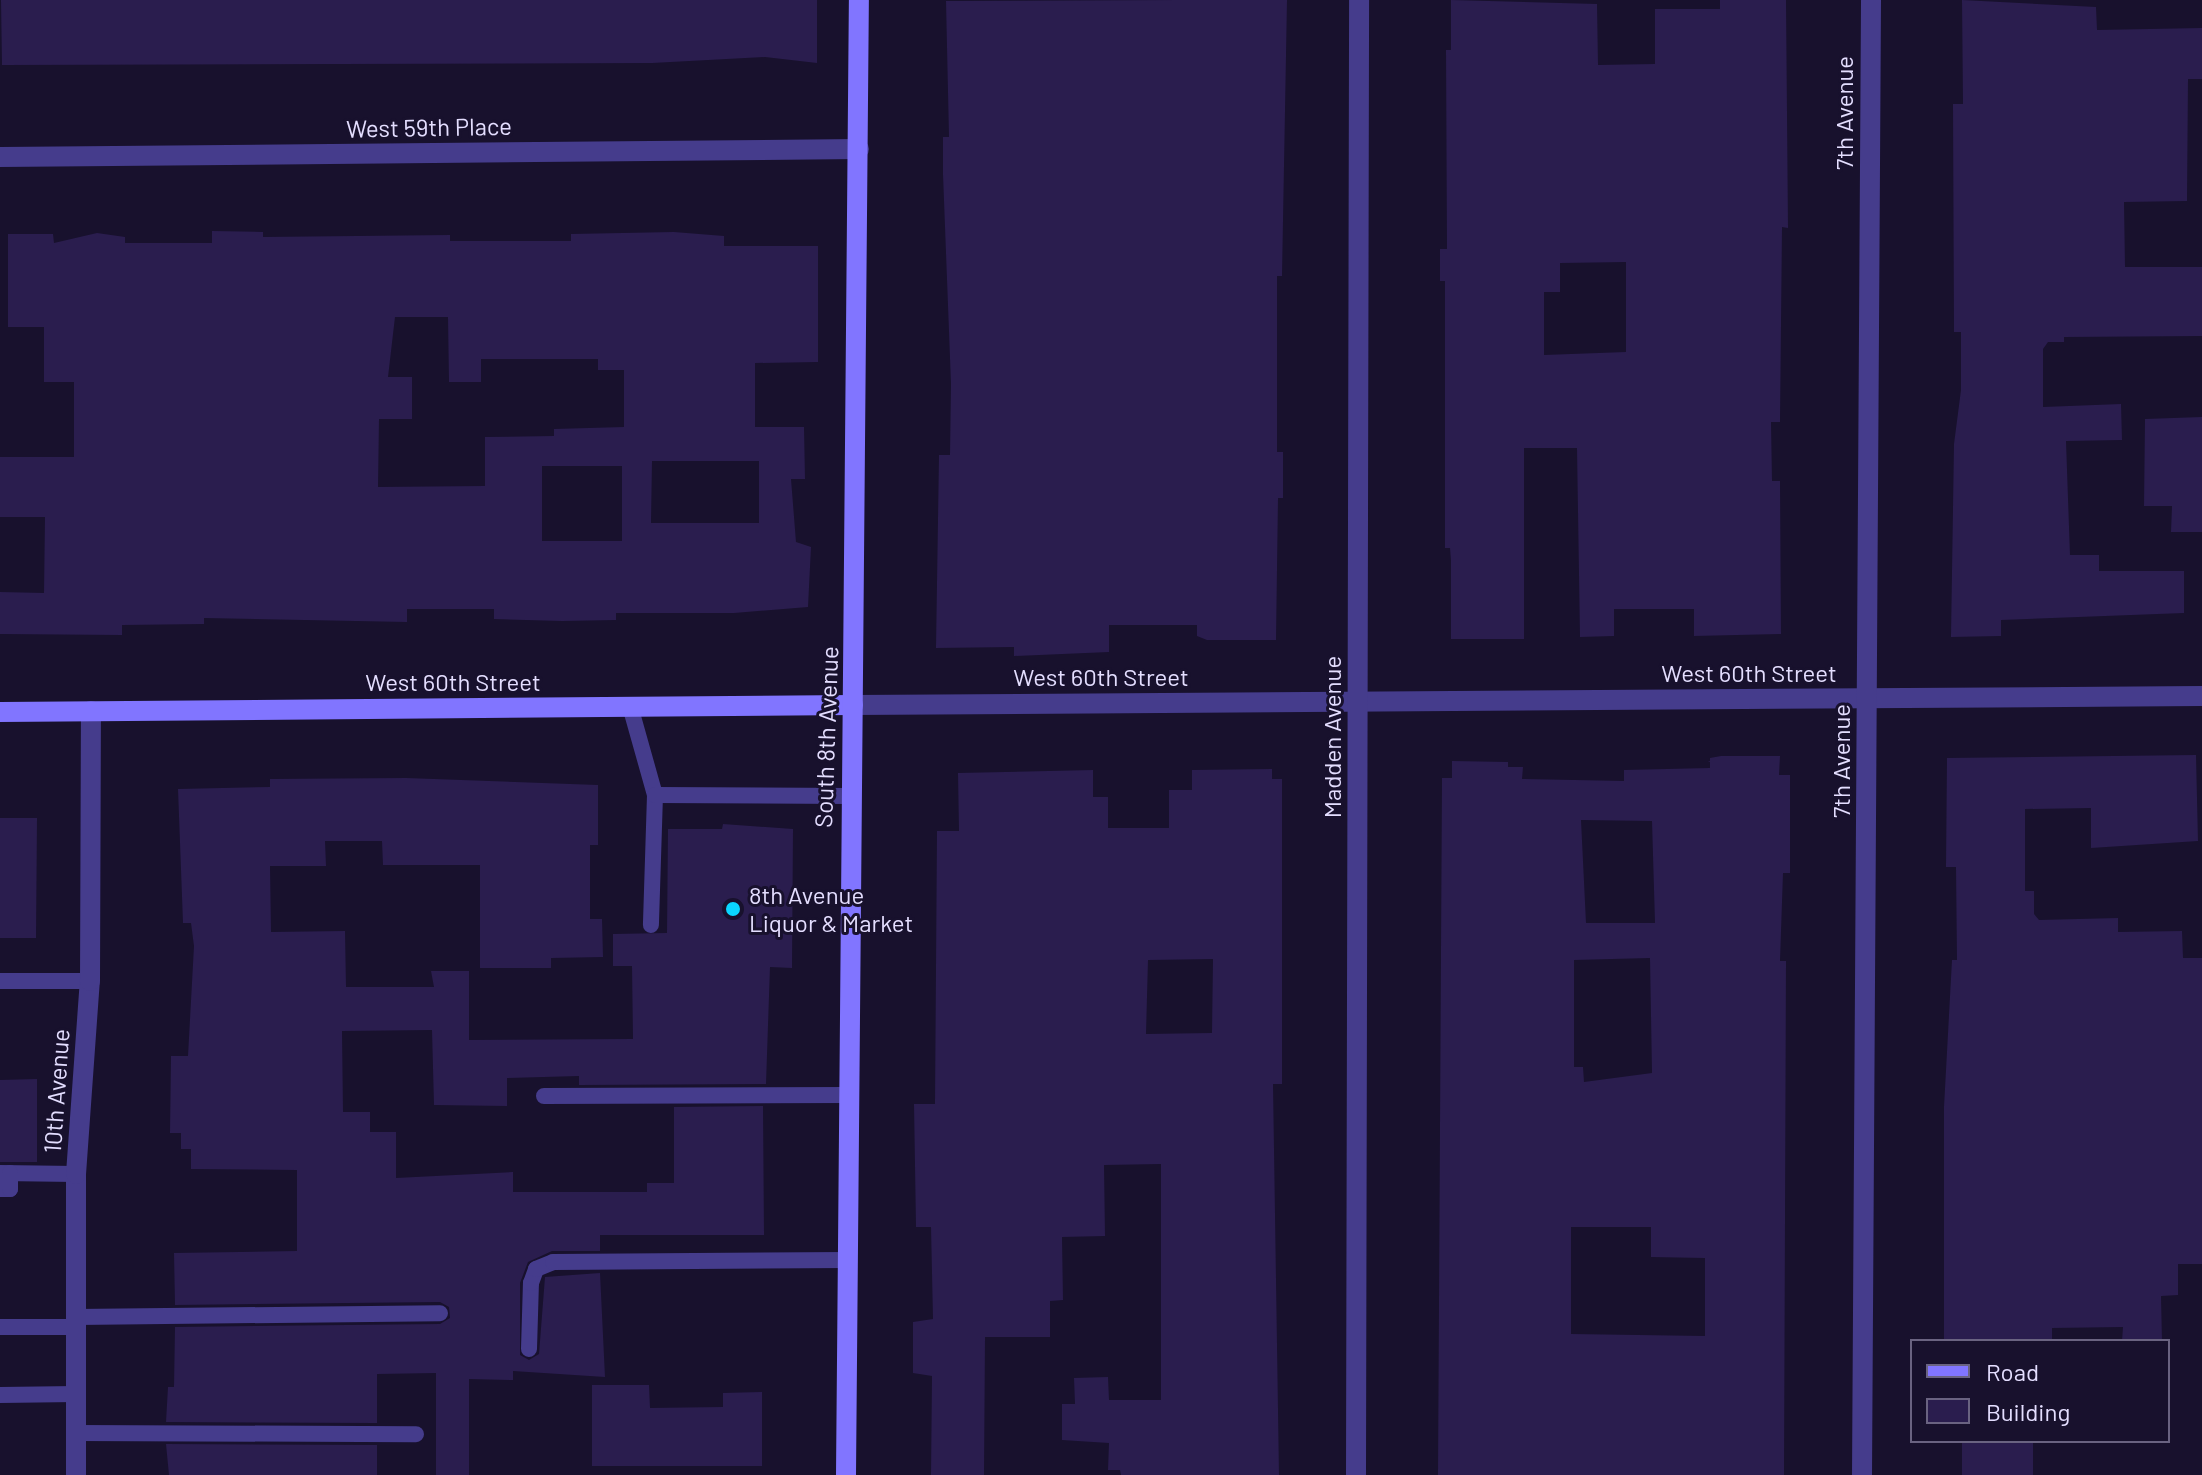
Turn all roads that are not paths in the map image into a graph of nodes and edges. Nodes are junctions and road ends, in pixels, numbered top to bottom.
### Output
1 (859, 0) edge
2 (1359, 0) edge
3 (1871, 0) edge
4 (859, 149) junction
5 (0, 157) edge
6 (2202, 696) edge
7 (1867, 698) junction
8 (1358, 701) junction
9 (853, 705) junction
10 (630, 706) junction
11 (91, 711) junction
12 (0, 712) edge
13 (655, 795) junction
14 (850, 796) junction
15 (651, 925) dead end
16 (0, 981) edge
17 (90, 981) junction
18 (849, 1095) junction
19 (544, 1096) dead end
20 (5, 1173) edge
21 (76, 1174) junction
22 (0, 1189) edge
23 (847, 1260) junction
24 (440, 1313) dead end
25 (76, 1322) junction
26 (0, 1327) edge
27 (529, 1349) dead end
28 (76, 1394) junction
29 (0, 1395) edge
30 (76, 1433) junction
31 (416, 1434) dead end
32 (76, 1475) edge
33 (846, 1475) edge
34 (1356, 1475) edge
35 (1862, 1475) edge

1 - 4 street, South 8th Avenue
2 - 8 street, Madden Avenue
3 - 7 street, 7th Avenue
4 - 5 street, West 59th Place
4 - 9 street, South 8th Avenue
6 - 7 street, West 60th Street
7 - 8 street, West 60th Street
7 - 35 street, 7th Avenue
8 - 9 street, West 60th Street
8 - 34 street, Madden Avenue
9 - 10 street, West 60th Street
9 - 14 street, South 8th Avenue
10 - 11 street, West 60th Street
10 - 13 lane
11 - 12 street, West 60th Street
11 - 17 street, 10th Avenue
13 - 14 lane
13 - 15 lane
14 - 18 street, South 8th Avenue
16 - 17 lane
17 - 21 street, 10th Avenue
18 - 19 lane
18 - 23 street, South 8th Avenue
20 - 21 lane
20 - 22 lane
21 - 25 street, 10th Avenue
23 - 27 lane
23 - 33 street, South 8th Avenue
24 - 25 lane
25 - 26 lane
25 - 28 street, 10th Avenue
28 - 29 lane
28 - 30 street, 10th Avenue
30 - 31 lane
30 - 32 street, 10th Avenue

